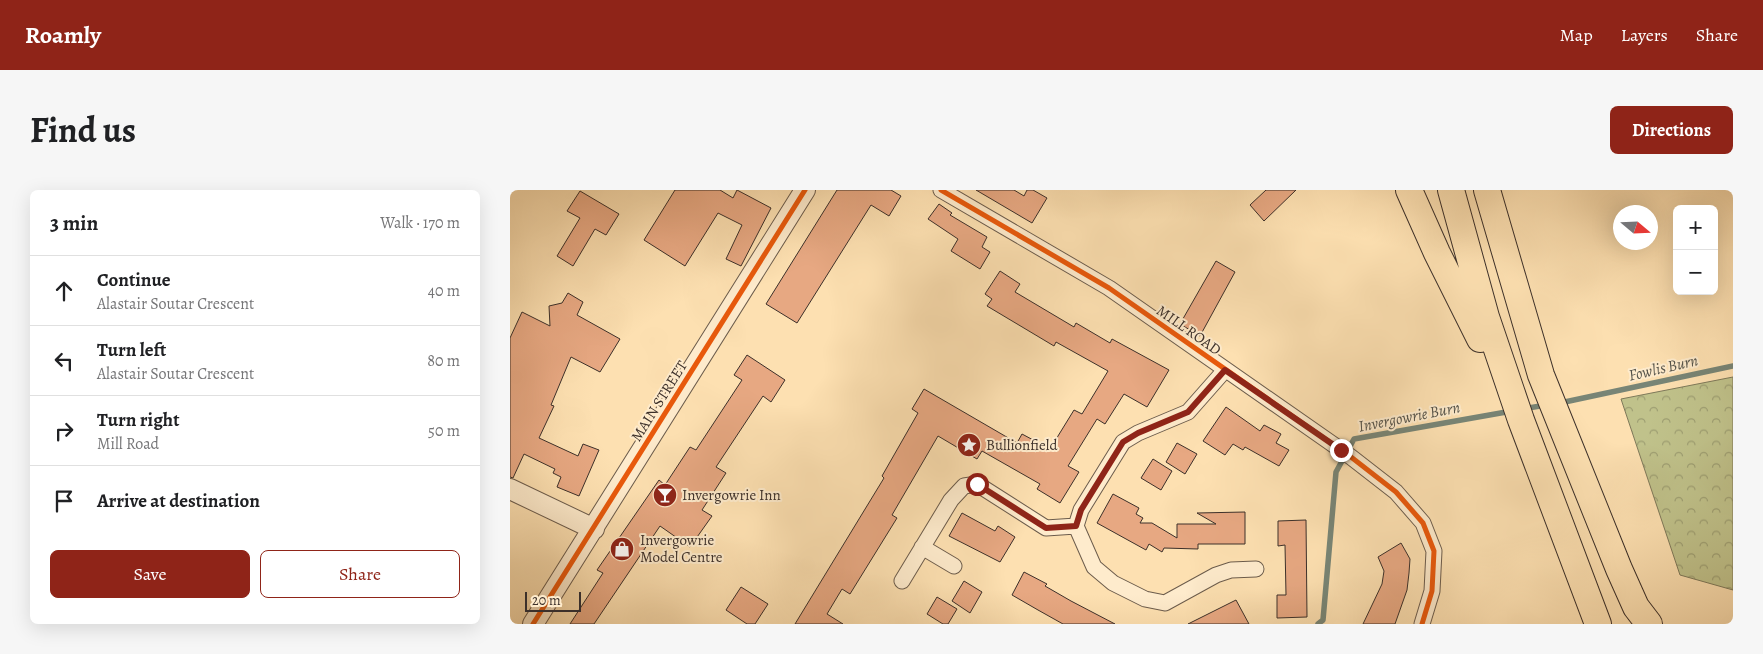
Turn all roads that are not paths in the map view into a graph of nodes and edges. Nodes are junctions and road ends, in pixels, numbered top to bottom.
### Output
1 (805, 190) edge
2 (941, 190) edge
3 (1409, 190) edge
4 (1451, 190) edge
5 (1487, 190) edge
6 (1225, 370) junction
7 (1508, 388) junction
8 (510, 489) edge
9 (1076, 526) junction
10 (594, 529) junction
11 (922, 547) junction
12 (954, 566) dead end
13 (1256, 569) dead end
14 (902, 581) dead end
15 (533, 624) edge
16 (1422, 624) edge
17 (1598, 624) edge
18 (1649, 624) edge

1 - 10 street, MAIN STREET
2 - 6 street, MILL ROAD
3 - 7 highway
4 - 7 highway
5 - 18 highway
6 - 9 street
6 - 16 street, MILL ROAD
7 - 17 highway
8 - 10 street
9 - 11 street
9 - 13 street
10 - 15 street, MAIN STREET
11 - 12 street
11 - 14 street

